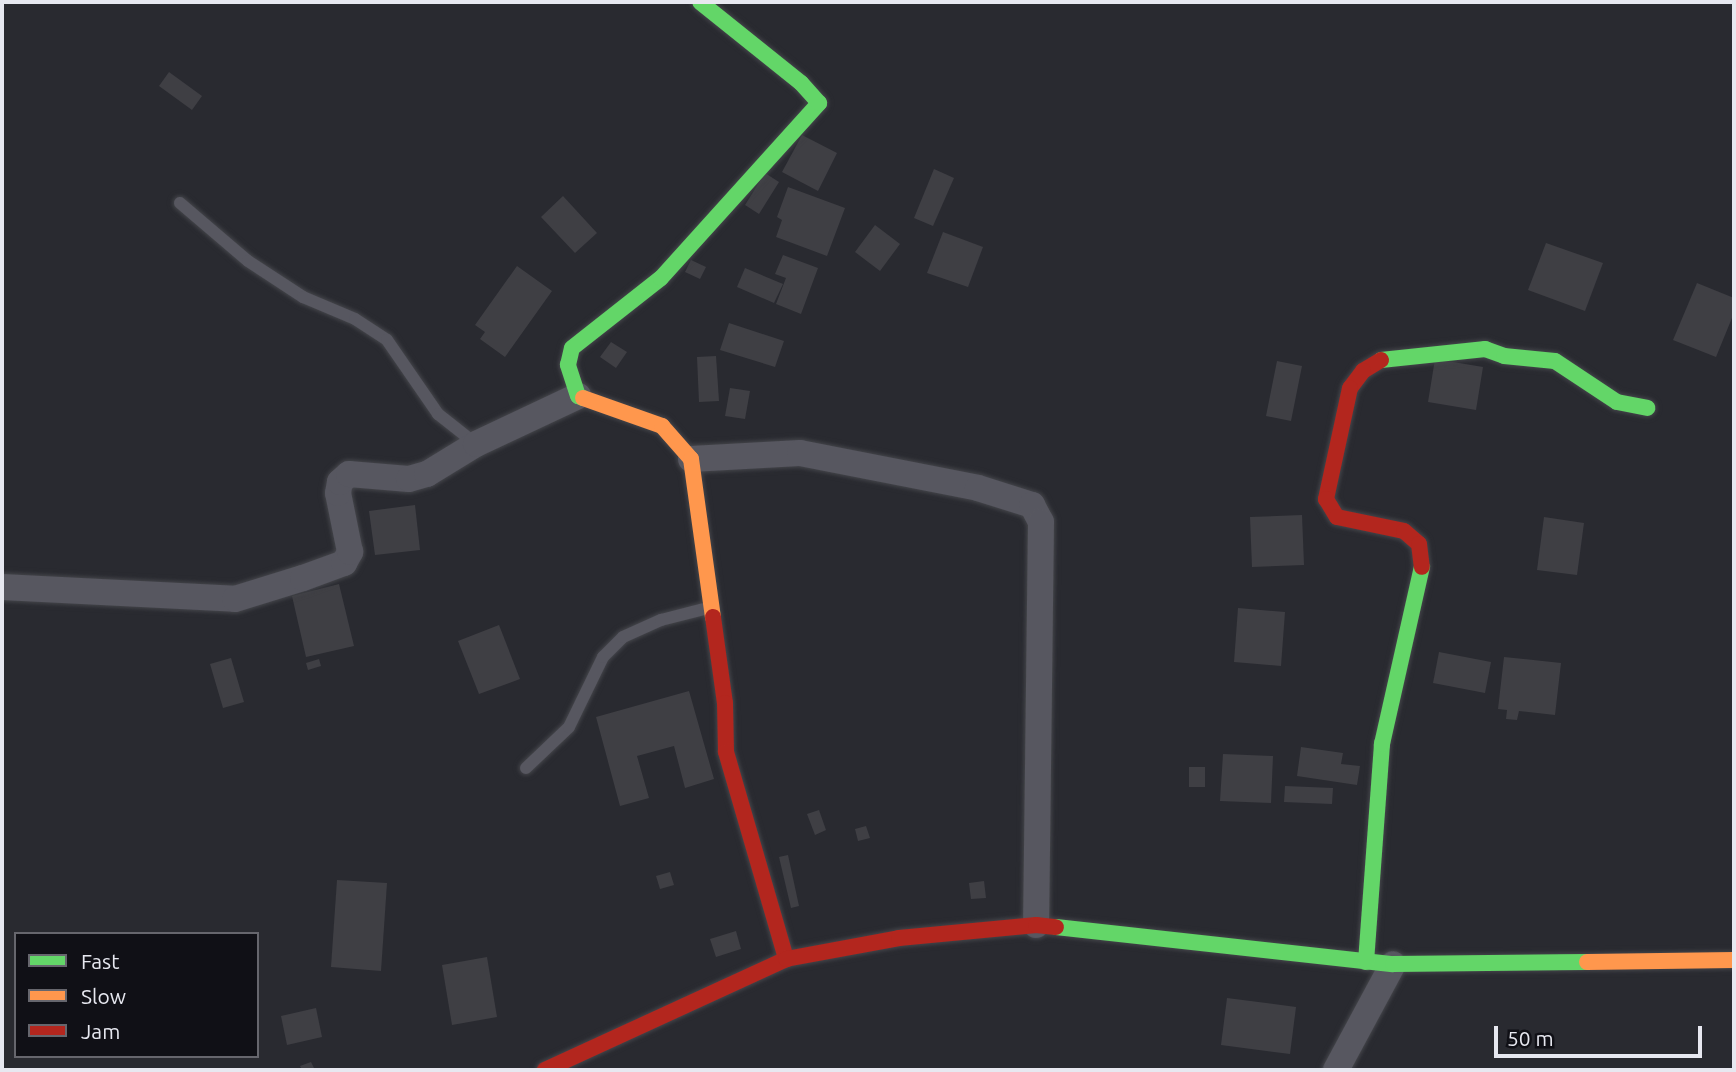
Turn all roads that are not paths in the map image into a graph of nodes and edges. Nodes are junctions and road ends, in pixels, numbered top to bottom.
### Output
1 (700, 2) edge
2 (180, 203) dead end
3 (578, 396) junction
4 (1647, 408) dead end
5 (476, 444) junction
6 (691, 459) junction
7 (2, 587) edge
8 (711, 607) junction
9 (526, 768) dead end
10 (1036, 925) junction
11 (786, 959) junction
12 (1734, 960) edge
13 (1366, 962) junction
14 (1393, 964) junction
15 (545, 1070) edge
16 (1336, 1070) edge

1 - 3 street
2 - 5 lane
3 - 5 street
3 - 6 street
4 - 13 street
5 - 7 street
6 - 8 street
6 - 10 street
8 - 9 lane
8 - 11 street
10 - 11 street
10 - 13 street
11 - 15 street
12 - 14 street
13 - 14 street
14 - 16 street

